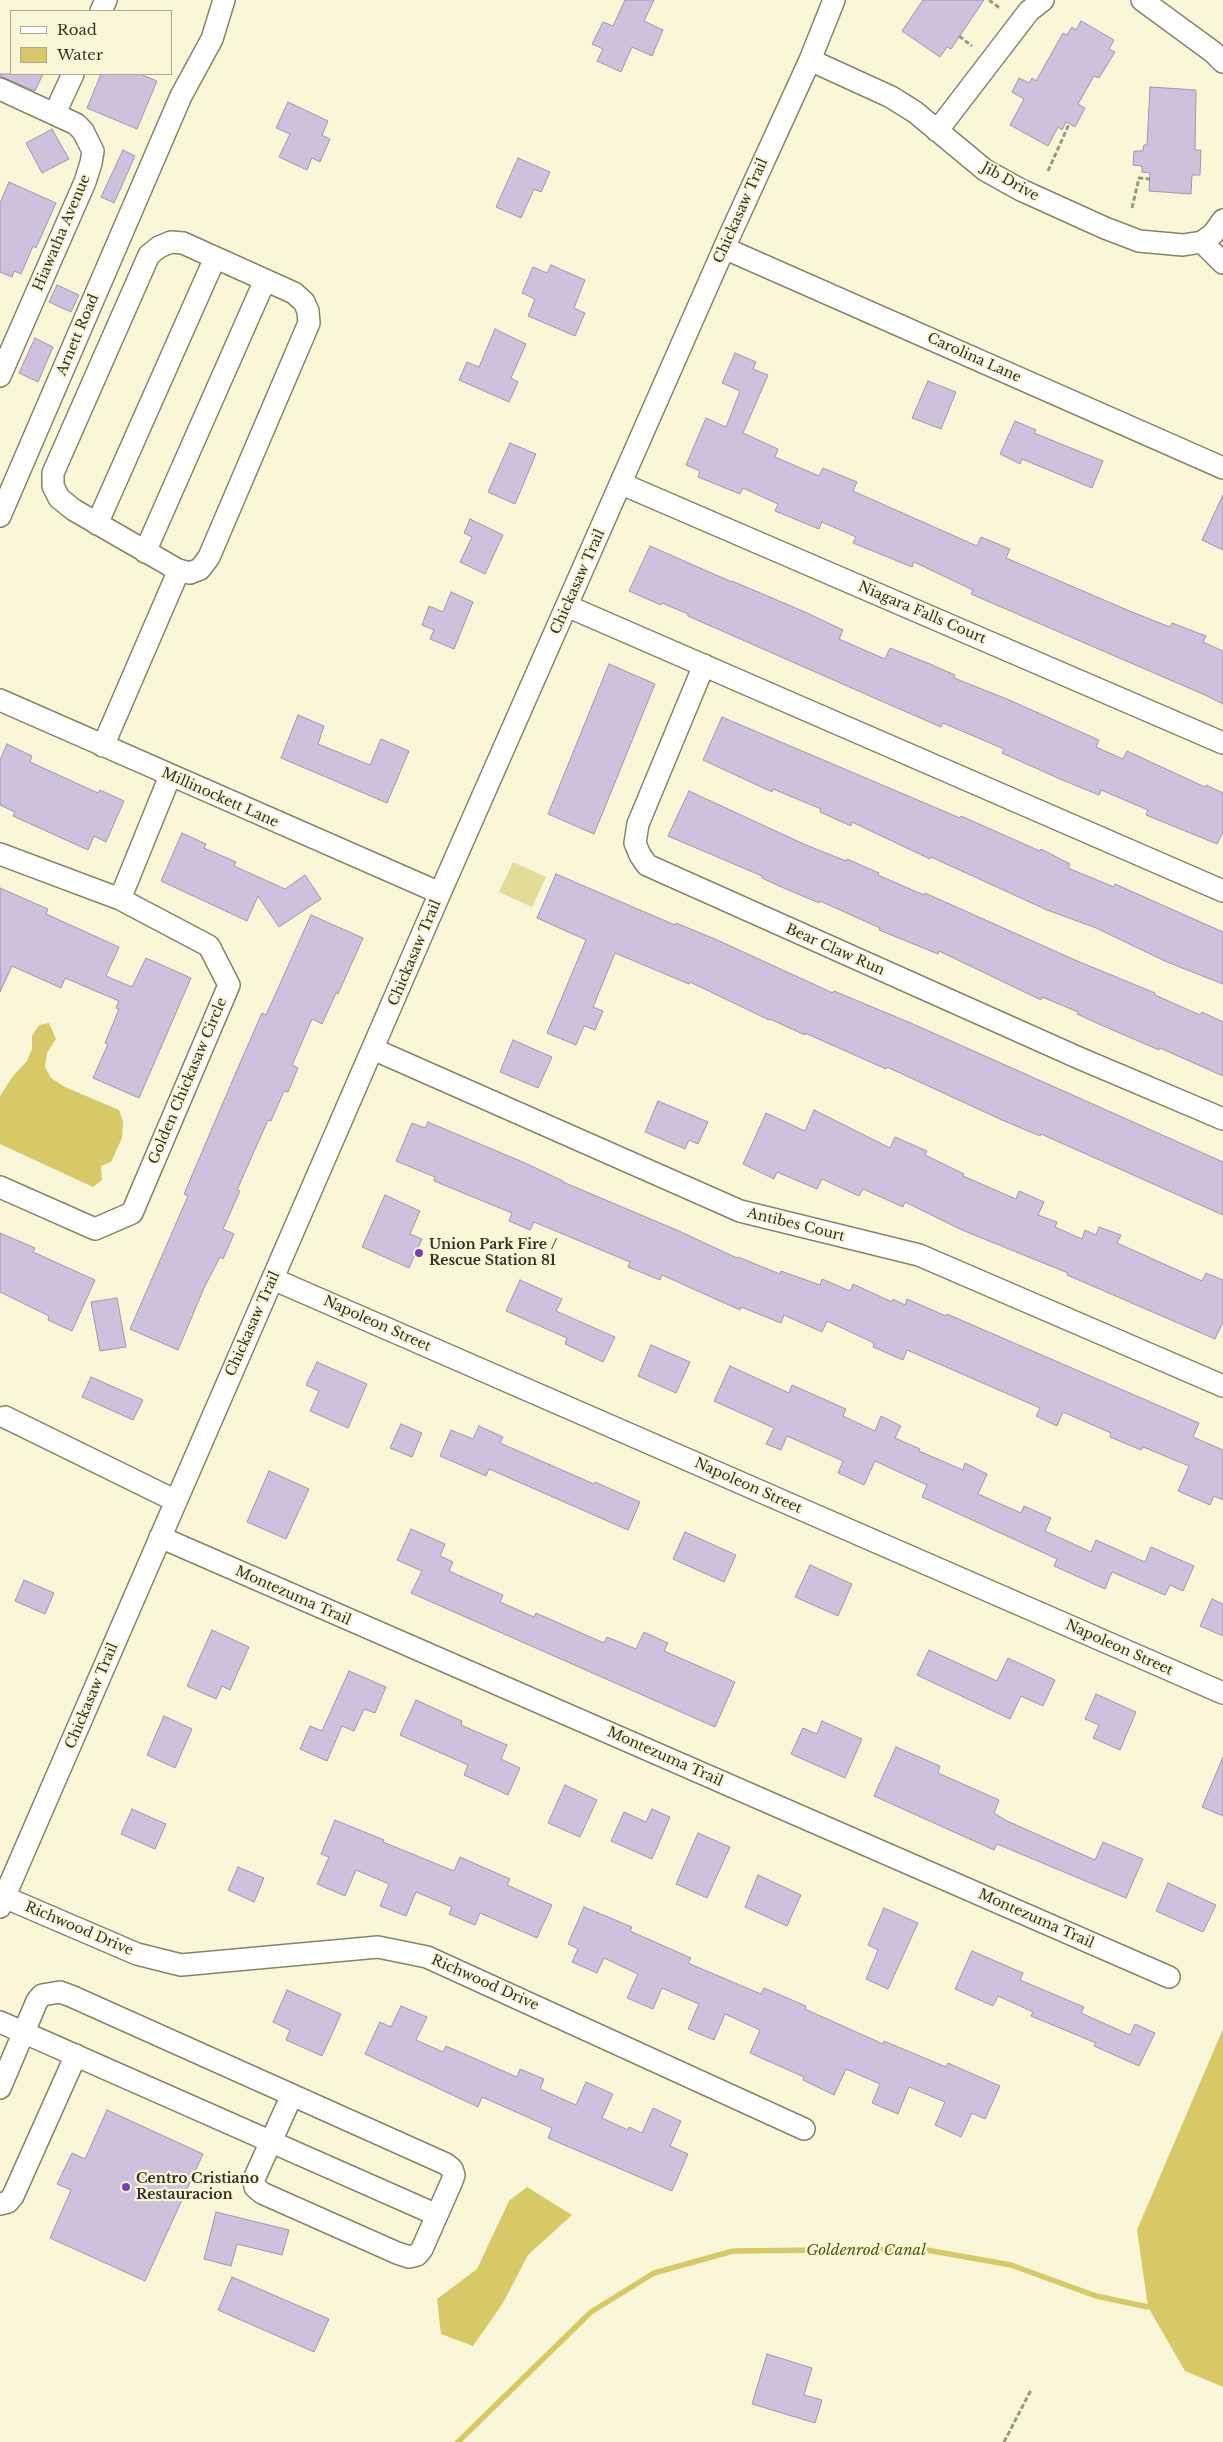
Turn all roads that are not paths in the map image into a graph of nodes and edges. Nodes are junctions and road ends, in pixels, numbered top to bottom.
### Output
1 (224, 0) edge
2 (834, 0) edge
3 (1044, 0) edge
4 (1142, 0) edge
5 (810, 60) junction
6 (1223, 62) edge
7 (73, 75) edge
8 (0, 89) edge
9 (56, 113) junction
10 (937, 131) junction
11 (1223, 220) edge
12 (1202, 242) junction
13 (724, 248) junction
14 (215, 258) junction
15 (1223, 263) edge
16 (264, 280) junction
17 (0, 376) edge
18 (1223, 468) edge
19 (622, 484) junction
20 (0, 516) edge
21 (97, 524) junction
22 (145, 552) junction
23 (178, 570) junction
24 (568, 606) junction
25 (704, 665) junction
26 (0, 700) edge
27 (1223, 743) edge
28 (103, 746) junction
29 (170, 776) junction
30 (0, 854) edge
31 (1223, 891) edge
32 (440, 893) junction
33 (120, 900) junction
34 (373, 1049) junction
35 (1223, 1120) edge
36 (0, 1187) edge
37 (273, 1279) junction
38 (1223, 1386) edge
39 (5, 1417) dead end
40 (176, 1501) junction
41 (160, 1537) junction
42 (1223, 1693) edge
43 (2, 1902) edge
44 (1169, 1977) dead end
45 (0, 2022) edge
46 (24, 2032) junction
47 (76, 2055) junction
48 (0, 2088) edge
49 (292, 2095) junction
50 (804, 2129) dead end
51 (271, 2141) junction
52 (0, 2204) edge
53 (438, 2215) junction

1 - 20 street, Arnett Road
2 - 5 street, Chickasaw Trail
3 - 10 street
4 - 6 street
5 - 10 street, Jib Drive
5 - 13 street, Chickasaw Trail
7 - 9 street
8 - 9 street, Hiawatha Avenue
9 - 17 street, Hiawatha Avenue
10 - 12 street, Jib Drive
11 - 12 street
12 - 15 street
13 - 18 street, Carolina Lane
13 - 19 street, Chickasaw Trail
14 - 16 street
14 - 21 street
14 - 21 street
16 - 22 street
16 - 23 street
19 - 24 street, Chickasaw Trail
19 - 27 street, Niagara Falls Court
21 - 22 street
22 - 23 street
23 - 28 street
24 - 25 street
24 - 32 street, Chickasaw Trail
25 - 31 street
25 - 35 street, Bear Claw Run
26 - 28 street, Millinockett Lane
28 - 29 street, Millinockett Lane
29 - 32 street, Millinockett Lane
29 - 33 street
30 - 33 street, Golden Chickasaw Circle
32 - 34 street, Chickasaw Trail
33 - 36 street, Golden Chickasaw Circle
34 - 37 street, Chickasaw Trail
34 - 38 street, Antibes Court
37 - 40 street, Chickasaw Trail
37 - 42 street, Napoleon Street
39 - 40 street
40 - 41 street, Chickasaw Trail
41 - 43 street, Chickasaw Trail
41 - 44 street, Montezuma Trail
43 - 50 street, Richwood Drive
45 - 46 street
46 - 47 street
46 - 48 street
46 - 49 street
47 - 51 street
47 - 52 street
49 - 51 street
49 - 53 street
51 - 53 street
51 - 53 street

